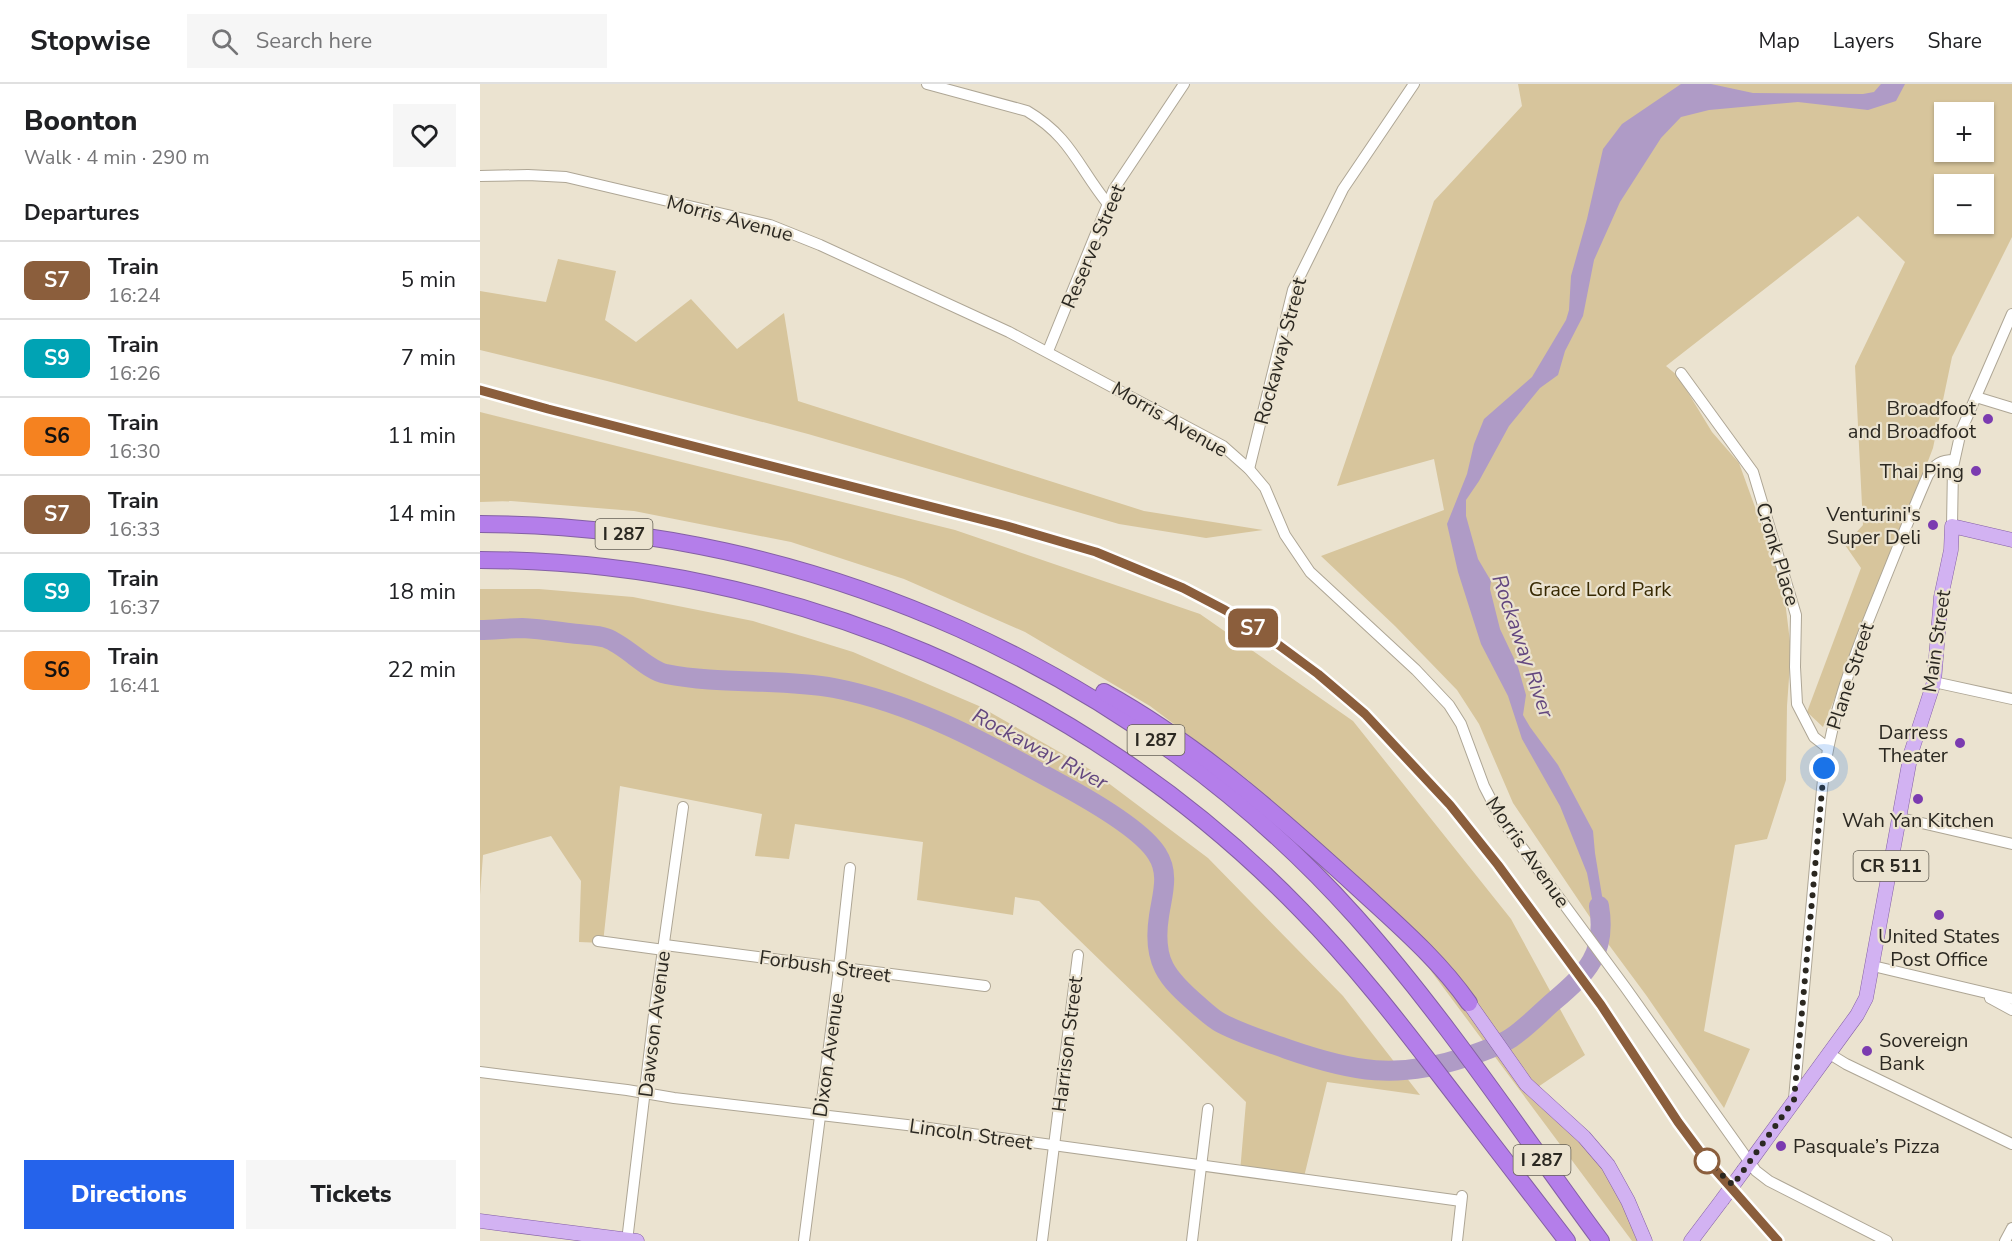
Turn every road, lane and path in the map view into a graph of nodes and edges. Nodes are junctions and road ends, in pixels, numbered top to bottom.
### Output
1 (927, 84) edge
2 (1184, 84) edge
3 (1414, 84) edge
4 (480, 176) edge
5 (1108, 204) junction
6 (2012, 314) edge
7 (1048, 351) junction
8 (1681, 374) dead end
9 (1976, 397) junction
10 (2012, 408) edge
11 (1954, 459) junction
12 (1250, 469) junction
13 (480, 524) edge
14 (1952, 526) junction
15 (2012, 540) edge
16 (480, 560) edge
17 (921, 612) junction
18 (1934, 682) junction
19 (2012, 699) edge
20 (1828, 748) junction
21 (683, 807) dead end
22 (1900, 818) junction
23 (2012, 844) edge
24 (850, 868) dead end
25 (598, 941) dead end
26 (664, 948) junction
27 (1078, 955) dead end
28 (1873, 966) junction
29 (839, 968) junction
30 (985, 987) dead end
31 (1979, 992) junction
32 (2012, 999) edge
33 (1472, 1008) joint
34 (2012, 1010) edge
35 (1828, 1053) junction
36 (480, 1072) edge
37 (645, 1093) junction
38 (1794, 1100) junction
39 (1208, 1109) dead end
40 (819, 1115) junction
41 (2012, 1144) edge
42 (1054, 1145) junction
43 (1201, 1164) junction
44 (1747, 1166) junction
45 (480, 1221) edge
46 (2012, 1228) edge
47 (630, 1241) edge
48 (804, 1241) edge
49 (1042, 1241) edge
50 (1192, 1241) edge
51 (1457, 1241) edge
52 (1567, 1241) edge
53 (1601, 1241) edge
54 (1644, 1241) edge
55 (1691, 1241) edge
56 (1887, 1241) edge
57 (2005, 1241) edge

1 - 5 street
2 - 5 street, Reserve Street
3 - 12 street, Rockaway Street
4 - 7 street, Morris Avenue
5 - 7 street, Reserve Street
6 - 9 street, Main Street
7 - 12 street, Morris Avenue
8 - 20 street, Cronk Place
9 - 10 street
9 - 11 street, Main Street
11 - 14 street, Main Street
11 - 20 street, Plane Street
12 - 44 street, Morris Avenue
13 - 17 highway, I 287
14 - 15 main road
14 - 18 main road, Main Street / CR 511
16 - 52 highway, I 287
17 - 33 highway
17 - 53 highway, I 287
18 - 19 street
18 - 22 main road, Main Street / CR 511
20 - 38 street, Plane Street
21 - 26 street, Dawson Avenue
22 - 23 street
22 - 28 main road, Main Street / CR 511
24 - 29 street, Dixon Avenue
25 - 26 street, Forbush Street
26 - 29 street, Forbush Street
26 - 37 street, Dawson Avenue
27 - 42 street, Harrison Street
28 - 31 street
28 - 35 main road, Main Street / CR 511
29 - 30 street, Forbush Street
29 - 40 street, Dixon Avenue
31 - 32 street
31 - 34 street
33 - 54 main road
35 - 38 main road, Main Street / CR 511
35 - 41 street
36 - 37 street, Lincoln Street
37 - 40 street, Lincoln Street
37 - 47 street, Dawson Avenue
38 - 44 main road, Main Street / CR 511
39 - 43 street
40 - 42 street, Lincoln Street
40 - 48 street, Dixon Avenue
42 - 43 street, Lincoln Street
42 - 49 street, Harrison Street
43 - 50 street
43 - 51 street, Lincoln Street
44 - 55 main road, Main Street / CR 511, bridge
44 - 56 street, Morris Avenue
45 - 47 main road
46 - 57 street

